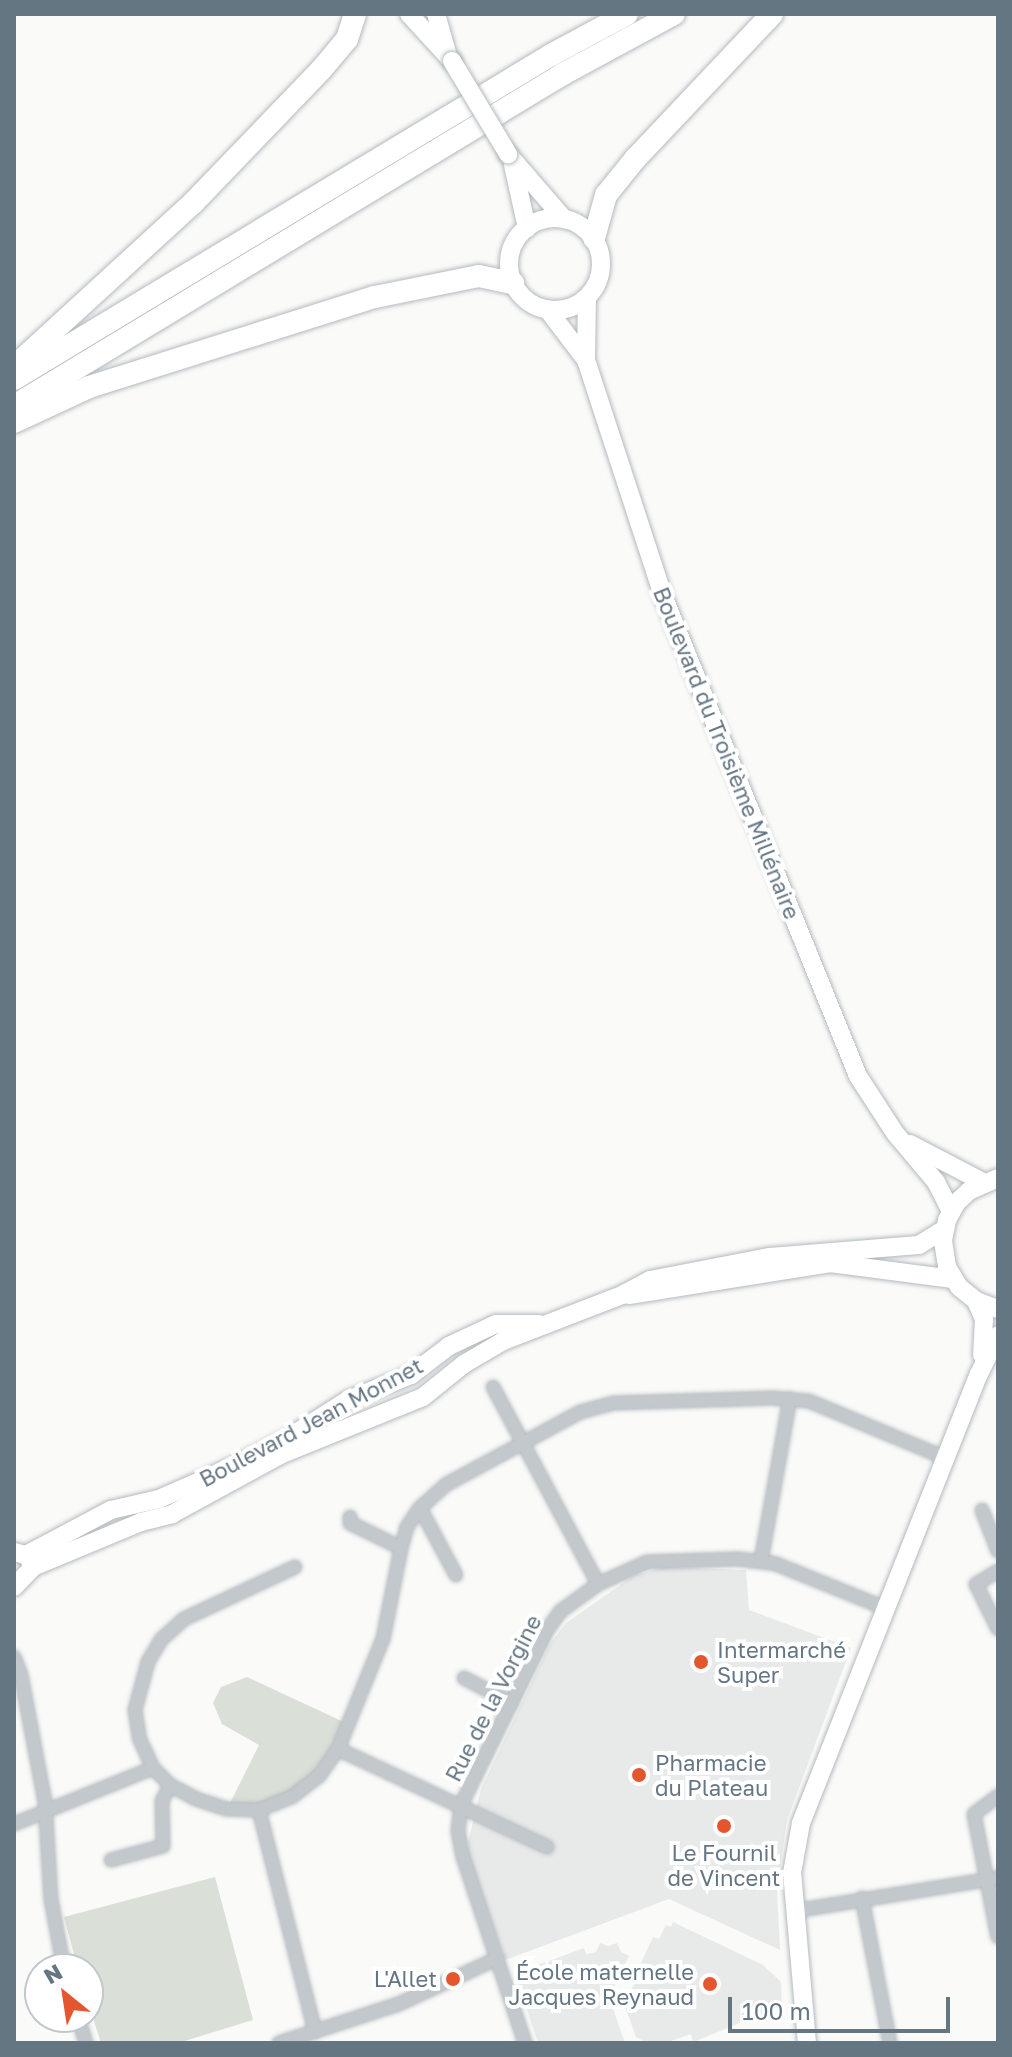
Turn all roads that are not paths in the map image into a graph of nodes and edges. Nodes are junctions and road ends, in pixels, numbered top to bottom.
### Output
1 (355, 14) edge
2 (409, 14) edge
3 (436, 14) edge
4 (627, 14) edge
5 (674, 14) edge
6 (772, 14) edge
7 (450, 58) junction
8 (510, 158) junction
9 (564, 219) junction
10 (527, 228) junction
11 (594, 238) junction
12 (513, 283) junction
13 (587, 298) junction
14 (548, 310) junction
15 (586, 360) junction
16 (14, 367) edge
17 (14, 379) edge
18 (14, 406) edge
19 (14, 422) edge
20 (895, 1133) junction
21 (991, 1180) edge
22 (948, 1220) junction
23 (953, 1279) junction
24 (622, 1295) junction
25 (976, 1301) junction
26 (998, 1309) edge
27 (553, 1324) junction
28 (998, 1335) edge
29 (979, 1374) junction
30 (493, 1387) dead end
31 (790, 1399) junction
32 (522, 1442) junction
33 (945, 1458) junction
34 (420, 1508) junction
35 (982, 1510) dead end
36 (350, 1517) dead end
37 (401, 1548) junction
38 (998, 1551) edge
39 (25, 1558) edge
40 (761, 1561) junction
41 (295, 1567) dead end
42 (998, 1571) edge
43 (456, 1575) dead end
44 (598, 1584) junction
45 (14, 1587) edge
46 (885, 1608) junction
47 (998, 1629) edge
48 (14, 1657) edge
49 (464, 1678) dead end
50 (512, 1703) junction
51 (338, 1749) junction
52 (153, 1768) junction
53 (170, 1785) junction
54 (998, 1796) edge
55 (461, 1805) junction
56 (259, 1810) junction
57 (46, 1812) junction
58 (14, 1824) edge
59 (547, 1847) dead end
60 (111, 1860) dead end
61 (992, 1880) edge
62 (862, 1898) junction
63 (794, 1911) junction
64 (998, 1937) edge
65 (61, 1953) edge
66 (498, 1958) junction
67 (315, 2032) junction
68 (279, 2043) edge
69 (525, 2043) edge
70 (807, 2043) edge
71 (890, 2043) edge

1 - 16 highway
2 - 7 street
3 - 7 street
4 - 17 highway
5 - 18 highway
6 - 11 highway
7 - 8 street, bridge
8 - 9 street
8 - 10 street
9 - 10 street
9 - 11 street
10 - 12 street
11 - 13 street
12 - 14 street
12 - 19 highway
13 - 14 street
13 - 15 street, Boulevard du Troisième Millénaire
14 - 15 street, Boulevard du Troisième Millénaire
15 - 20 street, Boulevard du Troisième Millénaire
20 - 21 street, Boulevard du Troisième Millénaire
20 - 22 street, Boulevard du Troisième Millénaire
21 - 22 street, Boulevard Jean Monnet
22 - 23 street
22 - 24 street, Boulevard Jean Monnet
23 - 24 street, Boulevard Jean Monnet
23 - 25 street
24 - 27 street, Boulevard Jean Monnet
25 - 26 street
25 - 29 street
27 - 39 street, Boulevard Jean Monnet
27 - 39 street, Boulevard Jean Monnet
28 - 29 street
29 - 33 street
30 - 32 street
31 - 32 street
31 - 33 street
31 - 40 street
32 - 34 street
32 - 44 street
33 - 46 street
34 - 37 street
34 - 43 street
35 - 38 street
36 - 37 street
37 - 51 street
39 - 45 street, Boulevard Jean Monnet
40 - 44 street, Rue de la Vorgine
40 - 46 street, Rue de la Vorgine
41 - 52 street
42 - 47 street
44 - 50 street, Rue de la Vorgine
46 - 63 street
48 - 57 street
49 - 50 street
50 - 55 street, Rue de la Vorgine
51 - 55 street
51 - 56 street
52 - 53 street
52 - 57 street
53 - 56 street
53 - 60 street
54 - 61 street
55 - 59 street
55 - 66 street, Rue de la Vorgine
56 - 67 street
57 - 58 street
57 - 65 street
61 - 62 street
61 - 64 street
62 - 63 street
62 - 71 street
63 - 70 street
66 - 67 street
66 - 69 street, Rue de la Vorgine
67 - 68 street

